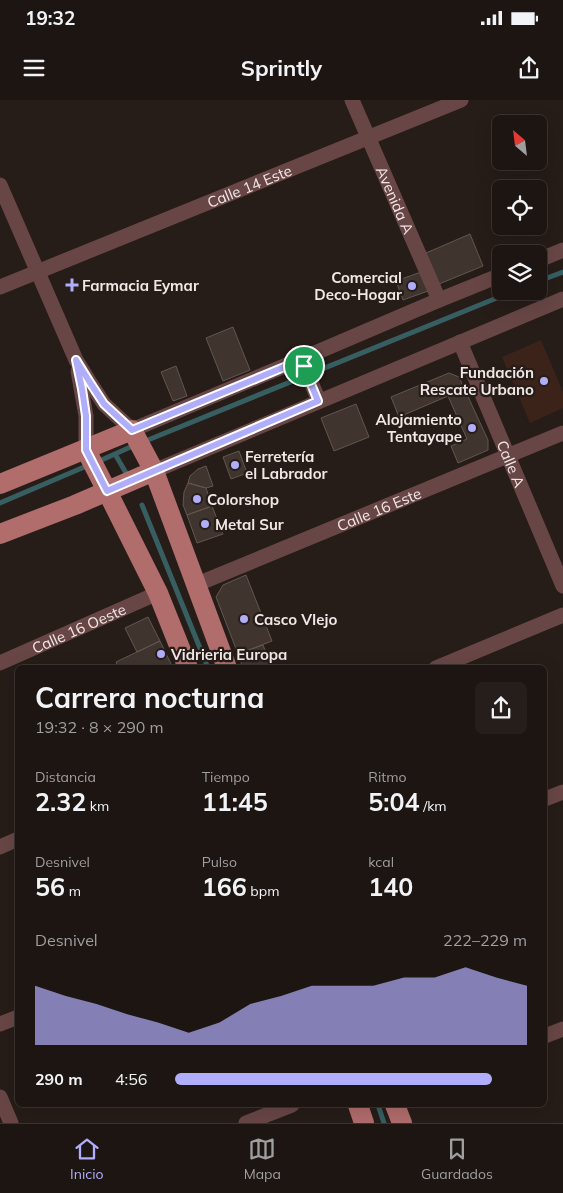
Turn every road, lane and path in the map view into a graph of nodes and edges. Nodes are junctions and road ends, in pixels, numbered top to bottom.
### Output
1 (352, 100) edge
2 (461, 100) edge
3 (368, 138) junction
4 (0, 185) edge
5 (563, 250) edge
6 (547, 257) edge
7 (38, 272) junction
8 (492, 279) edge
9 (0, 288) edge
10 (563, 299) edge
11 (439, 300) junction
12 (460, 342) junction
13 (76, 360) junction
14 (303, 363) junction
15 (318, 401) junction
16 (133, 432) junction
17 (563, 433) edge
18 (507, 456) junction
19 (90, 459) junction
20 (150, 463) junction
21 (0, 484) edge
22 (107, 491) junction
23 (0, 534) edge
24 (196, 585) junction
25 (563, 586) edge
26 (158, 593) junction
27 (563, 615) edge
28 (0, 663) edge
29 (187, 665) edge
30 (226, 665) edge
31 (443, 665) edge
32 (563, 792) edge
33 (547, 798) edge
34 (15, 840) edge
35 (0, 846) edge
36 (15, 1018) edge
37 (0, 1024) edge
38 (563, 1029) edge
39 (547, 1035) edge
40 (0, 1097) edge
41 (287, 1107) edge
42 (359, 1107) edge
43 (396, 1107) edge
44 (11, 1123) edge
45 (246, 1123) edge
46 (364, 1123) edge
47 (402, 1123) edge

1 - 3 street, Avenida A
2 - 3 street, Calle 14 Este
3 - 7 street, Calle 14 Este
3 - 11 street, Avenida A
4 - 7 street
5 - 6 street
7 - 9 street, Calle 14 Este
7 - 13 street
8 - 11 street
10 - 12 street
11 - 14 street
12 - 15 street
12 - 18 street, Calle A
13 - 16 street
13 - 19 street
14 - 15 street
14 - 16 street
15 - 20 street
16 - 19 main road
16 - 20 main road
17 - 18 street, Calle 16 Este
18 - 24 street, Calle 16 Este
18 - 25 street, Calle A
19 - 21 main road
19 - 22 main road
20 - 22 main road
20 - 24 main road
22 - 23 main road
22 - 26 main road
24 - 30 main road
26 - 28 street, Calle 16 Oeste
26 - 29 main road
27 - 31 street
32 - 33 street
34 - 35 street
36 - 37 street
38 - 39 street
40 - 44 street
41 - 45 street
42 - 46 main road
43 - 47 main road

